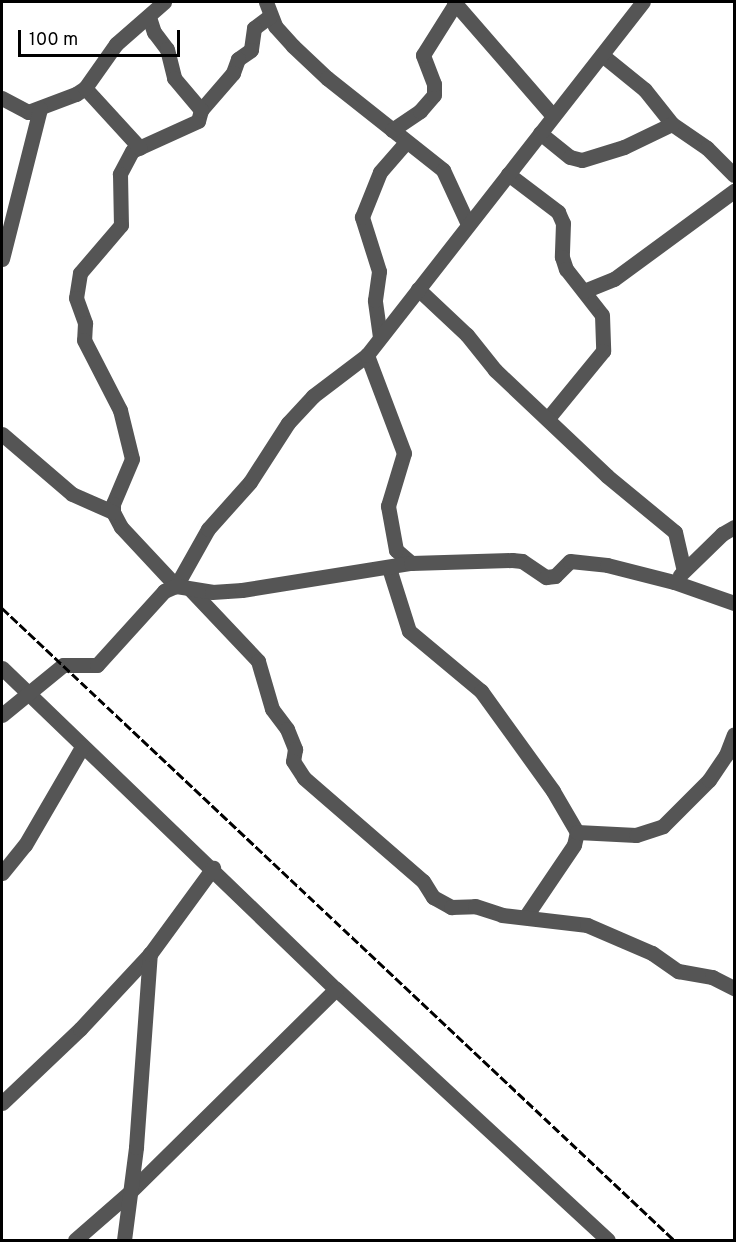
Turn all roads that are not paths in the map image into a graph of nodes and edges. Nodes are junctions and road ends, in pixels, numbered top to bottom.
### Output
1 (164, 2) edge
2 (643, 2) edge
3 (454, 3) edge
4 (268, 9) edge
5 (149, 17) junction
6 (602, 56) junction
7 (85, 88) junction
8 (2, 98) edge
9 (40, 109) junction
10 (201, 110) junction
11 (553, 116) junction
12 (672, 124) junction
13 (392, 130) junction
14 (540, 133) junction
15 (406, 142) junction
16 (140, 148) junction
17 (508, 174) junction
18 (735, 175) edge
19 (735, 190) edge
20 (467, 222) junction
21 (2, 259) edge
22 (418, 289) junction
23 (584, 291) junction
24 (380, 337) junction
25 (367, 355) junction
26 (549, 417) junction
27 (2, 434) edge
28 (112, 512) junction
29 (735, 527) edge
30 (411, 563) junction
31 (390, 568) junction
32 (684, 570) junction
33 (674, 582) junction
34 (183, 587) junction
35 (735, 603) edge
36 (2, 668) edge
37 (28, 693) junction
38 (2, 715) edge
39 (735, 734) edge
40 (82, 747) junction
41 (577, 832) junction
42 (213, 868) junction
43 (2, 873) edge
44 (526, 916) junction
45 (150, 954) junction
46 (735, 987) edge
47 (336, 989) junction
48 (2, 1103) edge
49 (130, 1192) junction
50 (75, 1240) edge
51 (124, 1240) edge
52 (608, 1240) edge

1 - 5 street
2 - 6 street
3 - 11 street
3 - 13 street
4 - 10 street
4 - 13 street
5 - 7 street
5 - 10 street
6 - 11 street
6 - 12 street
7 - 9 street
7 - 16 street
8 - 9 street
9 - 21 street
10 - 16 street
11 - 14 street
12 - 14 street
12 - 18 street
13 - 15 street
14 - 17 street
15 - 20 street
15 - 24 street
16 - 28 street
17 - 20 street
17 - 23 street
19 - 23 street
20 - 22 street
22 - 24 street
22 - 26 street
23 - 26 street
24 - 25 street
25 - 30 street
25 - 34 street
26 - 32 street
27 - 28 street
28 - 34 street
29 - 32 street
30 - 31 street
30 - 33 street
31 - 34 street
31 - 41 street
32 - 33 street
33 - 35 street
34 - 37 street
34 - 44 street
36 - 37 street
37 - 38 street
37 - 40 street
39 - 41 street
40 - 42 street
40 - 43 street
41 - 44 street
42 - 45 street
42 - 47 street
44 - 46 street
45 - 48 street
45 - 49 street
47 - 49 street
47 - 52 street
49 - 50 street
49 - 51 street

